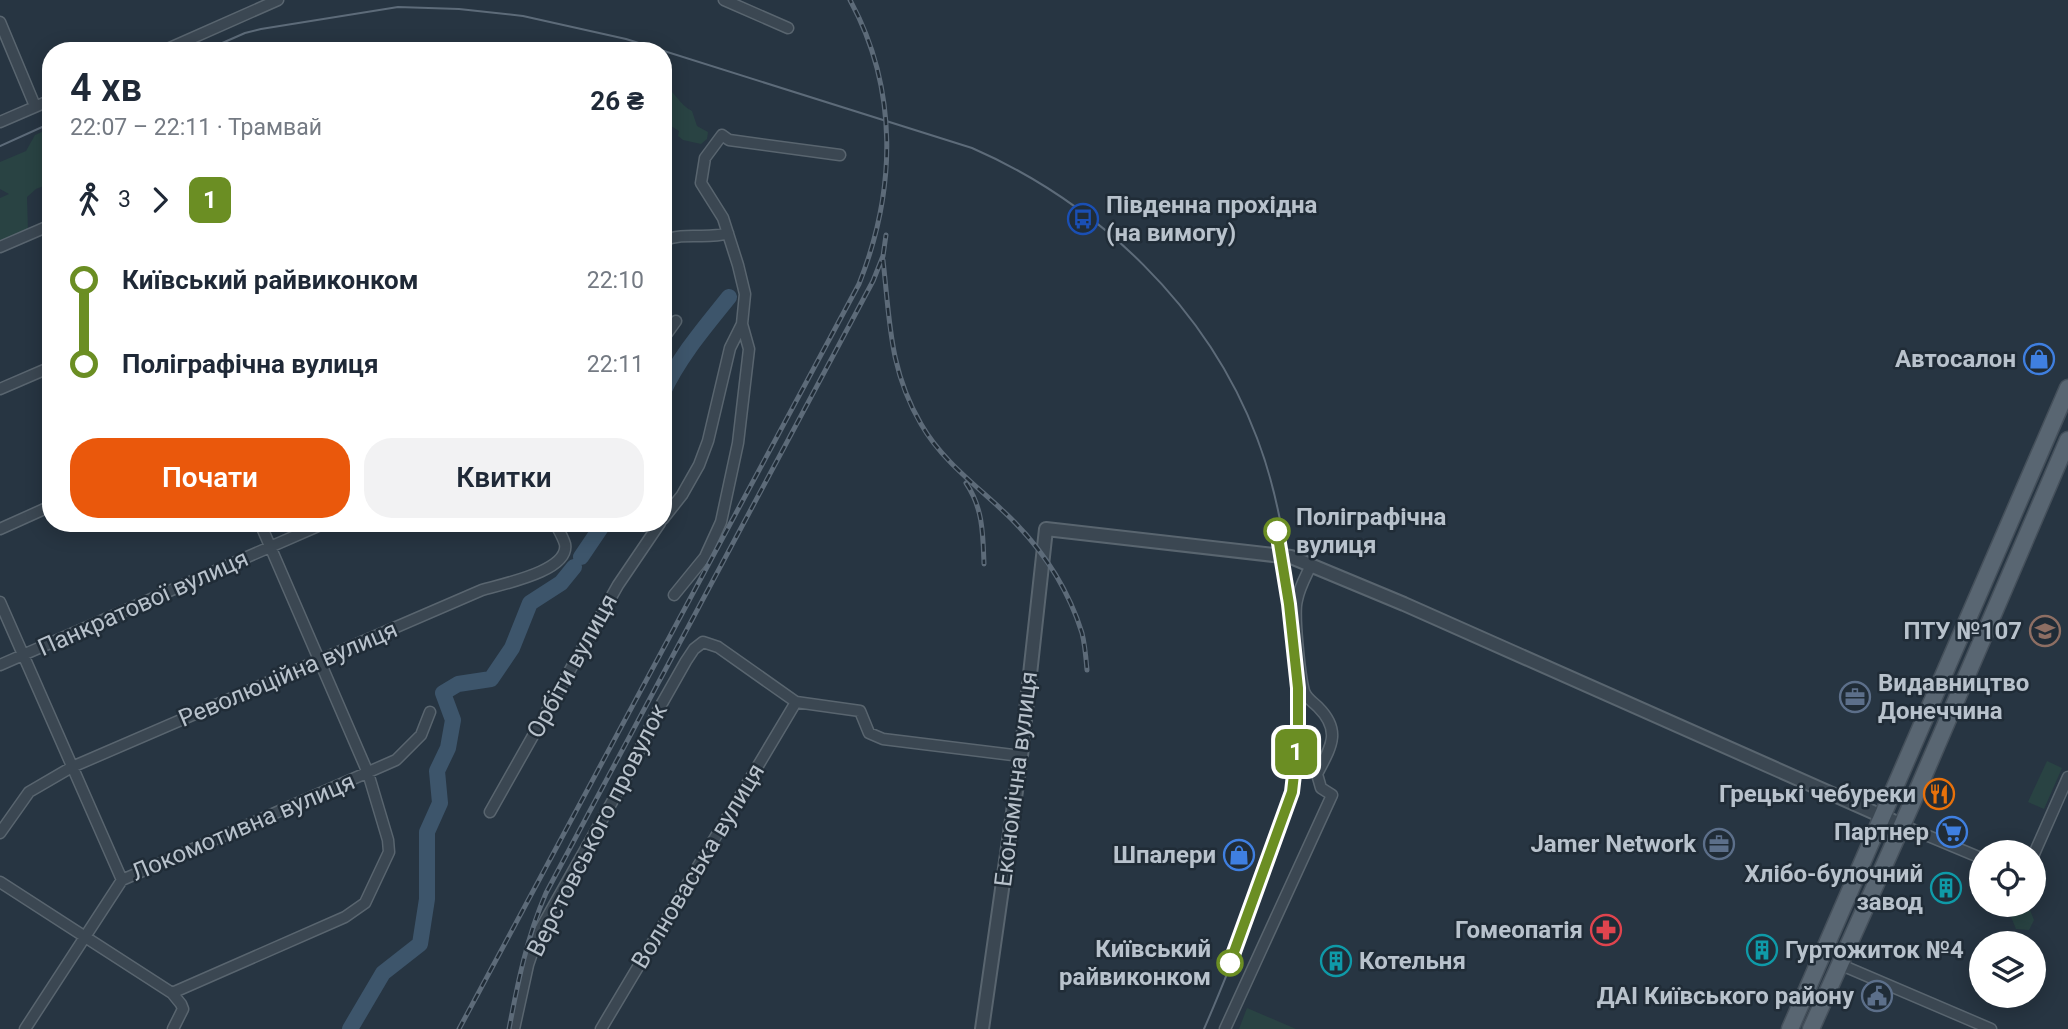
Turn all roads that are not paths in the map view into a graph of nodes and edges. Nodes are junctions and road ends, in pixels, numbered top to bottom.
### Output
1 (278, 0) edge
2 (724, 0) edge
3 (0, 22) edge
4 (788, 28) dead end
5 (183, 42) edge
6 (42, 104) edge
7 (36, 106) junction
8 (0, 122) edge
9 (840, 155) dead end
10 (42, 229) edge
11 (728, 233) junction
12 (672, 238) edge
13 (0, 247) edge
14 (676, 321) dead end
15 (742, 324) junction
16 (672, 327) edge
17 (42, 371) edge
18 (2068, 388) edge
19 (0, 389) edge
20 (2068, 440) edge
21 (672, 508) edge
22 (42, 510) edge
23 (0, 529) edge
24 (264, 532) edge
25 (304, 532) edge
26 (560, 532) edge
27 (654, 532) edge
28 (270, 547) junction
29 (1311, 565) junction
30 (674, 595) dead end
31 (0, 602) edge
32 (23, 655) junction
33 (320, 659) junction
34 (0, 665) edge
35 (796, 702) junction
36 (430, 712) dead end
37 (1021, 756) junction
38 (72, 767) junction
39 (368, 773) junction
40 (2068, 777) edge
41 (491, 812) dead end
42 (1883, 817) junction
43 (1902, 825) junction
44 (0, 833) edge
45 (2040, 840) edge
46 (1969, 853) edge
47 (122, 880) junction
48 (0, 882) edge
49 (85, 936) junction
50 (1839, 964) junction
51 (172, 993) junction
52 (25, 1029) edge
53 (173, 1029) edge
54 (514, 1029) edge
55 (601, 1029) edge
56 (982, 1029) edge
57 (1225, 1029) edge
58 (1790, 1029) edge
59 (1811, 1029) edge
60 (1991, 1029) edge

1 - 5 street
2 - 4 street
3 - 7 street
6 - 7 street
7 - 8 street
9 - 11 street
10 - 13 street
11 - 12 street
11 - 15 street
14 - 16 street
15 - 21 street, Орбіти вулиця
15 - 30 street
17 - 19 street
18 - 42 main road
20 - 43 main road
22 - 23 street
24 - 28 street
25 - 28 street, Панкратової вулиця
26 - 33 street, Революційна вулиця
27 - 41 street, Орбіти вулиця
28 - 32 street, Панкратової вулиця
28 - 33 street
29 - 37 street, Економічна вулиця
29 - 42 street
29 - 57 street
31 - 32 street
32 - 34 street, Панкратової вулиця
32 - 38 street
33 - 38 street, Революційна вулиця
33 - 39 street
35 - 37 street
35 - 54 street, Верстовського провулок
35 - 55 street, Волноваська вулиця
36 - 39 street, Локомотивна вулиця
37 - 56 street, Економічна вулиця
38 - 44 street, Революційна вулиця
38 - 47 street
39 - 47 street, Локомотивна вулиця
39 - 51 street
40 - 45 street
42 - 43 street
42 - 58 main road
43 - 46 street
43 - 50 main road
47 - 49 street, Локомотивна вулиця
48 - 49 street
49 - 51 street
49 - 52 street, Локомотивна вулиця
50 - 59 main road
50 - 60 street
51 - 53 street

